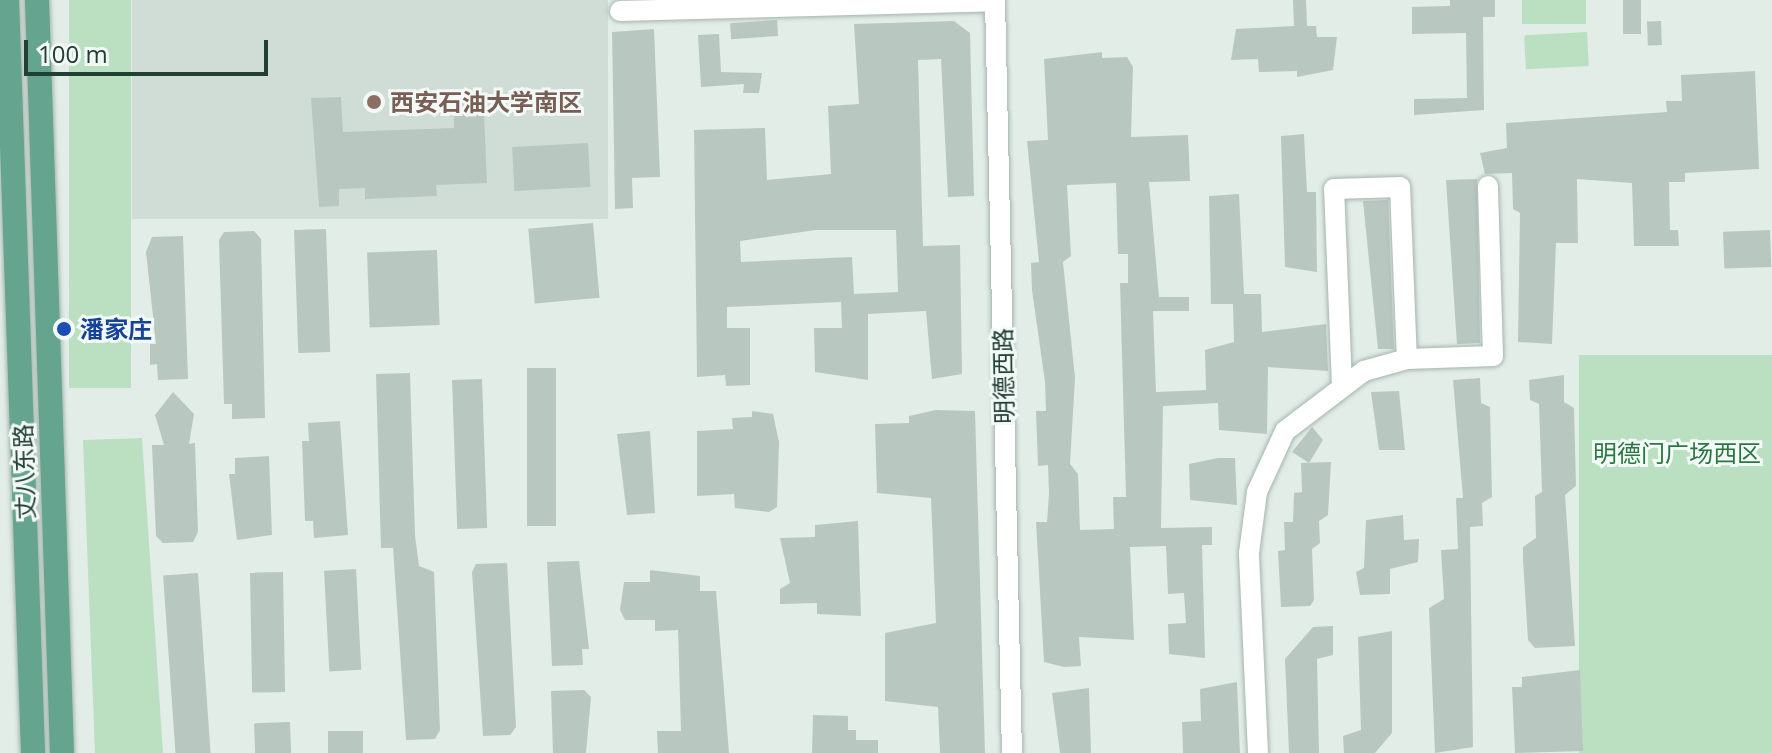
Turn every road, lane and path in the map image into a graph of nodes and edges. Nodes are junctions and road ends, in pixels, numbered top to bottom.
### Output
1 (37, 0) edge
2 (995, 0) edge
3 (5, 11) edge
4 (620, 11) dead end
5 (1488, 186) dead end
6 (1407, 359) junction
7 (1342, 386) junction
8 (33, 753) edge
9 (62, 753) edge
10 (1012, 753) edge
11 (1258, 753) edge

1 - 9 main road, 丈八东路
2 - 4 street
2 - 10 street, 明德西路
3 - 8 main road, 丈八东路
5 - 6 street
6 - 7 street
6 - 7 street
7 - 11 street

